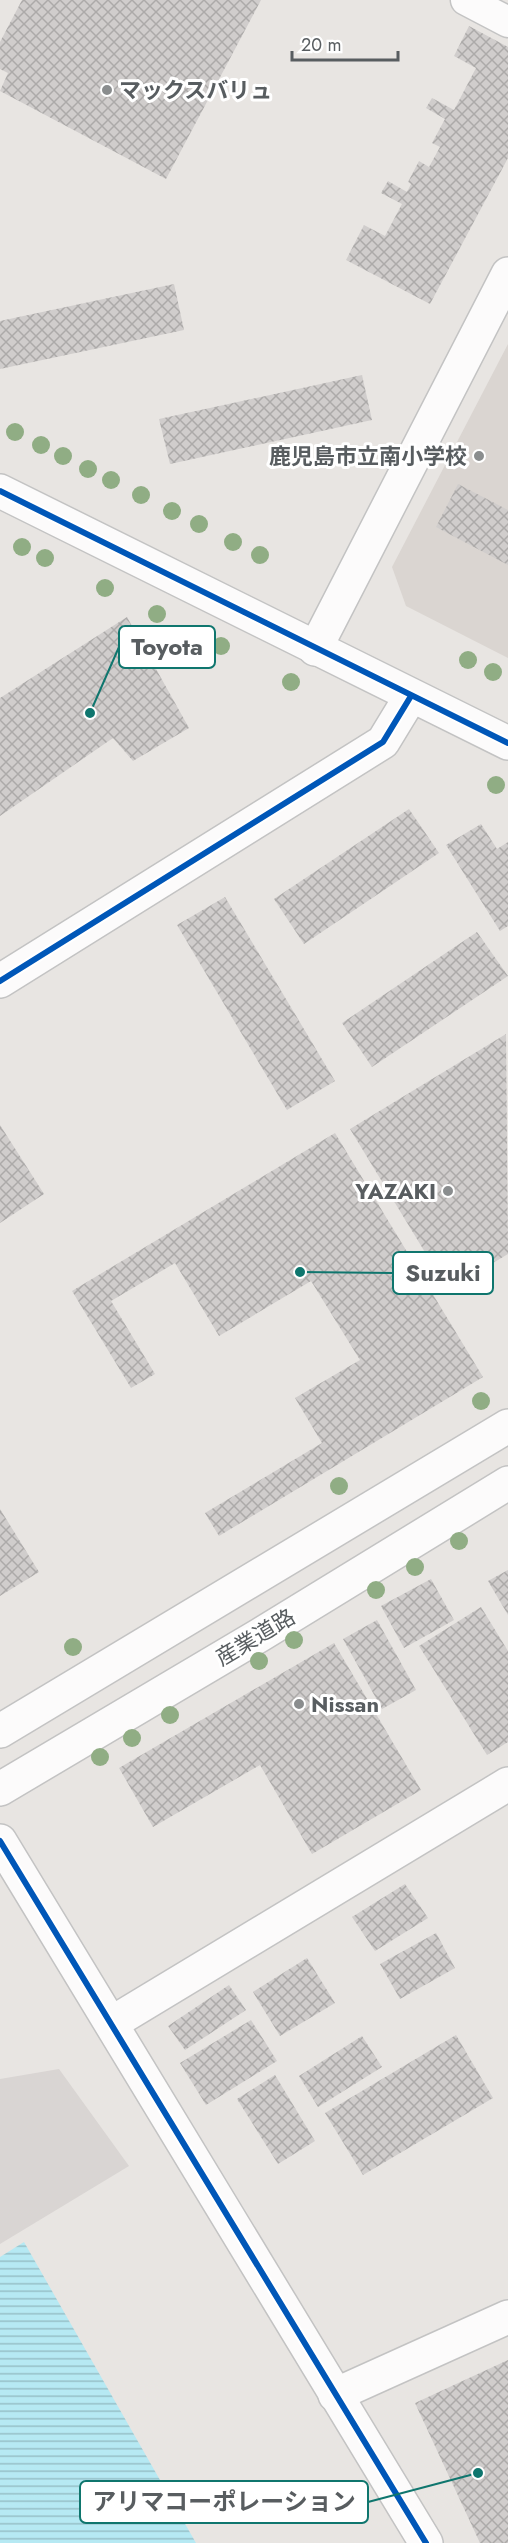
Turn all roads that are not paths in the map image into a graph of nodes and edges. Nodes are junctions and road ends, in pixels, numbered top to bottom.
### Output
1 (466, 0) edge
2 (508, 22) edge
3 (508, 274) edge
4 (0, 491) edge
5 (315, 649) junction
6 (411, 696) junction
7 (508, 743) edge
8 (0, 981) edge
9 (508, 1426) edge
10 (508, 1483) edge
11 (0, 1731) edge
12 (508, 1784) edge
13 (0, 1789) edge
14 (0, 1841) edge
15 (112, 2023) junction
16 (508, 2317) edge
17 (335, 2395) junction
18 (426, 2543) edge

1 - 2 street
3 - 5 street
4 - 5 street
5 - 6 street
6 - 7 street
6 - 8 street
9 - 11 street
10 - 13 street, 産業道路
12 - 15 street
14 - 15 street
15 - 17 street
16 - 17 street
17 - 18 street

